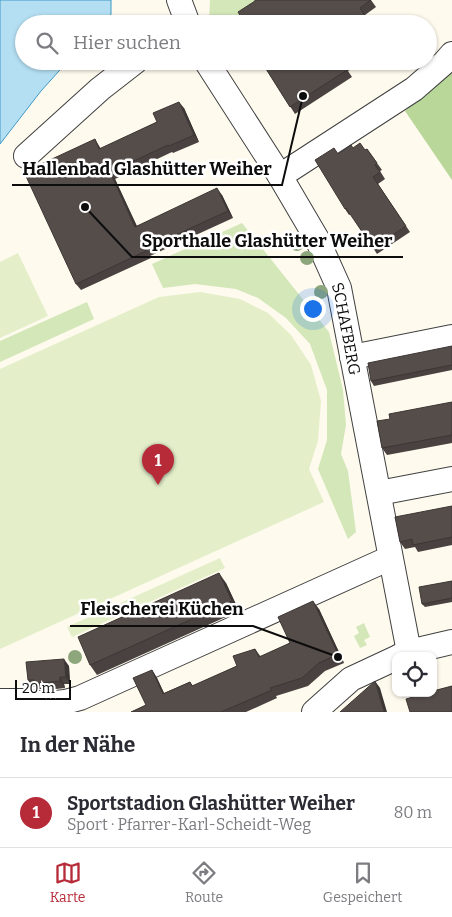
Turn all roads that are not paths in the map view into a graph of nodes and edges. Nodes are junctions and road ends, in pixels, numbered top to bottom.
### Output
1 (179, 0) edge
2 (192, 0) edge
3 (185, 15) edge
4 (190, 15) edge
5 (452, 54) edge
6 (437, 69) edge
7 (124, 70) edge
8 (212, 70) edge
9 (436, 70) edge
10 (26, 156) dead end
11 (280, 176) junction
12 (452, 337) edge
13 (352, 357) junction
14 (452, 479) edge
15 (379, 493) junction
16 (390, 558) junction
17 (452, 642) edge
18 (401, 652) edge
19 (413, 652) edge
20 (392, 660) edge
21 (0, 701) edge
22 (314, 712) edge

1 - 3 street
2 - 4 street
5 - 6 street
7 - 10 street
8 - 11 street, SCHAFBERG
9 - 11 street
11 - 13 street, SCHAFBERG
12 - 13 street
13 - 15 street, SCHAFBERG
14 - 15 street
15 - 16 street, SCHAFBERG
16 - 18 street, SCHAFBERG
16 - 21 street
17 - 19 street
20 - 22 street

